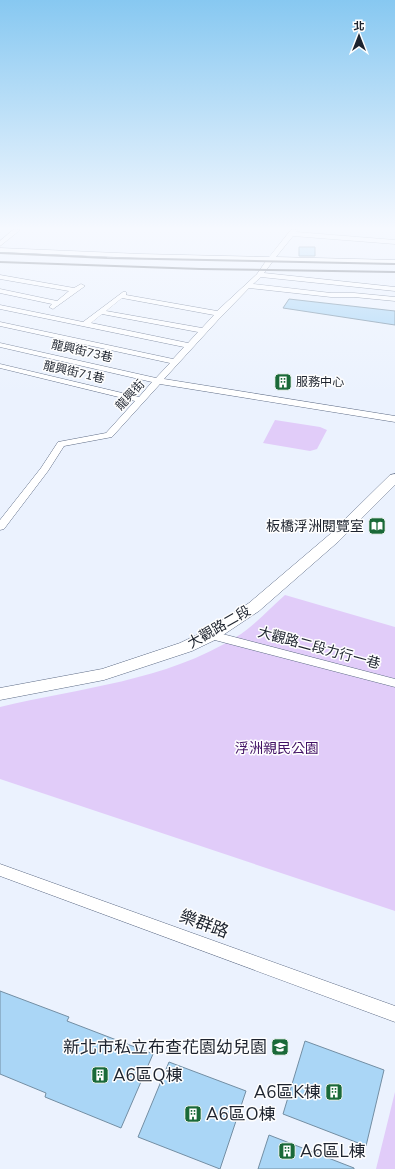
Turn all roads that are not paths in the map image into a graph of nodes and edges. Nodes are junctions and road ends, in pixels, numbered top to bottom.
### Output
1 (42, 285) edge
2 (349, 285) edge
3 (81, 286) dead end
4 (248, 286) joint
5 (73, 290) junction
6 (395, 290) edge
7 (0, 291) edge
8 (395, 300) edge
9 (58, 303) junction
10 (0, 307) edge
11 (100, 312) junction
12 (219, 314) junction
13 (41, 315) junction
14 (0, 324) edge
15 (84, 324) junction
16 (204, 331) junction
17 (0, 344) edge
18 (190, 346) junction
19 (175, 362) junction
20 (0, 366) edge
21 (160, 381) junction
22 (142, 400) junction
23 (395, 419) edge
24 (395, 478) edge
25 (0, 527) edge
26 (211, 635) junction
27 (395, 683) edge
28 (0, 694) edge
29 (0, 870) edge
30 (395, 1014) edge

1 - 5 street
2 - 6 street
3 - 5 street
4 - 8 street
4 - 12 street, 龍興街
5 - 9 street
7 - 9 street
9 - 13 street
10 - 13 street
11 - 12 street
11 - 15 street
11 - 16 street
12 - 16 street, 龍興街
13 - 15 street
14 - 19 street
15 - 18 street
16 - 18 street, 龍興街
17 - 21 street, 龍興街73巷
18 - 19 street, 龍興街
19 - 21 street, 龍興街
20 - 22 street, 龍興街71巷
21 - 22 street, 龍興街
21 - 23 street, 龍興街73巷
22 - 25 street, 龍興街
24 - 26 main road, 大觀路二段
26 - 27 street, 大觀路二段力行一巷
26 - 28 main road, 大觀路二段
29 - 30 street, 樂群路

